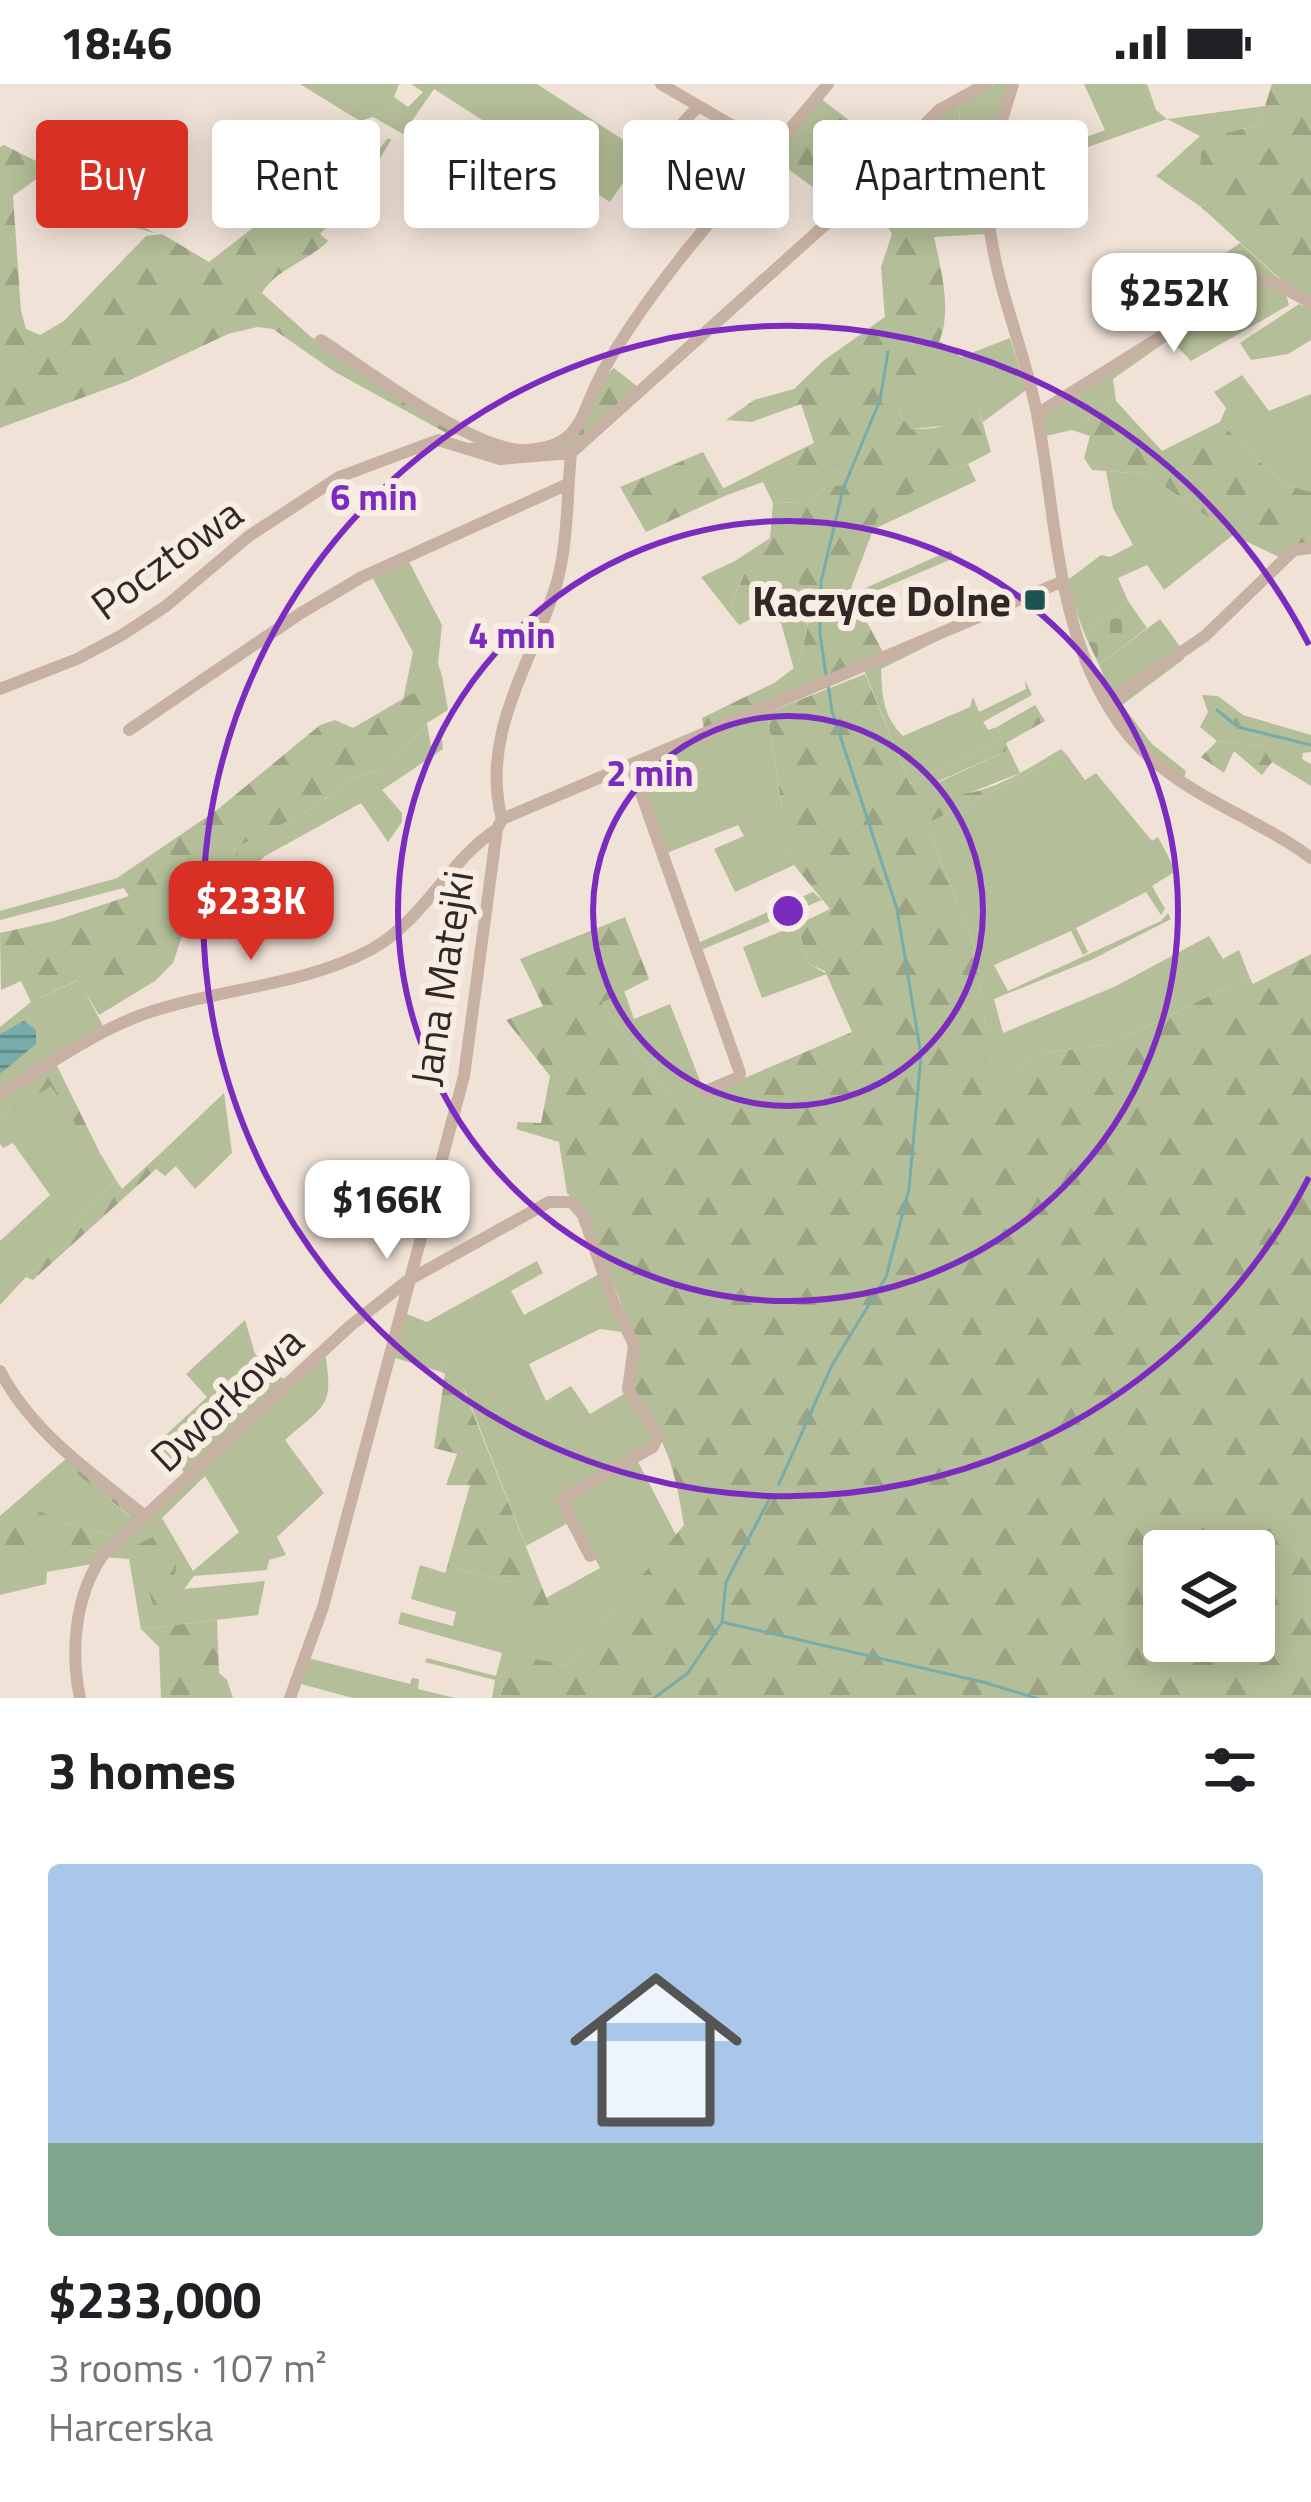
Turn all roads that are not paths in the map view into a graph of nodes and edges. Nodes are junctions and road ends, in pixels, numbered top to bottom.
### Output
1 (662, 84) edge
2 (828, 84) edge
3 (986, 84) edge
4 (1013, 84) edge
5 (698, 106) junction
6 (686, 120) edge
7 (722, 120) edge
8 (789, 132) edge
9 (706, 228) edge
10 (1311, 303) edge
11 (321, 340) dead end
12 (1037, 414) junction
13 (571, 453) junction
14 (568, 484) junction
15 (1311, 548) edge
16 (1061, 582) junction
17 (0, 689) edge
18 (1107, 703) junction
19 (128, 730) dead end
20 (631, 765) junction
21 (500, 824) junction
22 (1311, 858) edge
23 (706, 1091) dead end
24 (0, 1093) edge
25 (407, 1281) junction
26 (0, 1371) edge
27 (146, 1517) junction
28 (590, 1556) dead end
29 (80, 1698) edge
30 (290, 1698) edge

1 - 5 street
2 - 8 street
3 - 13 street
4 - 12 street
5 - 6 street
5 - 7 street
9 - 11 street
10 - 12 street
12 - 16 street
13 - 14 street
13 - 17 street, Pocztowa
14 - 19 street
14 - 21 street
15 - 18 street
16 - 18 street
16 - 20 street, Jana Matejki
18 - 22 street
20 - 21 street, Jana Matejki
20 - 23 street
21 - 24 street
21 - 25 street, Jana Matejki
25 - 27 street, Dworkowa
25 - 28 street, Dworkowa
25 - 30 street, Jana Matejki
26 - 27 street, Dworkowa
27 - 29 street, Dworkowa

